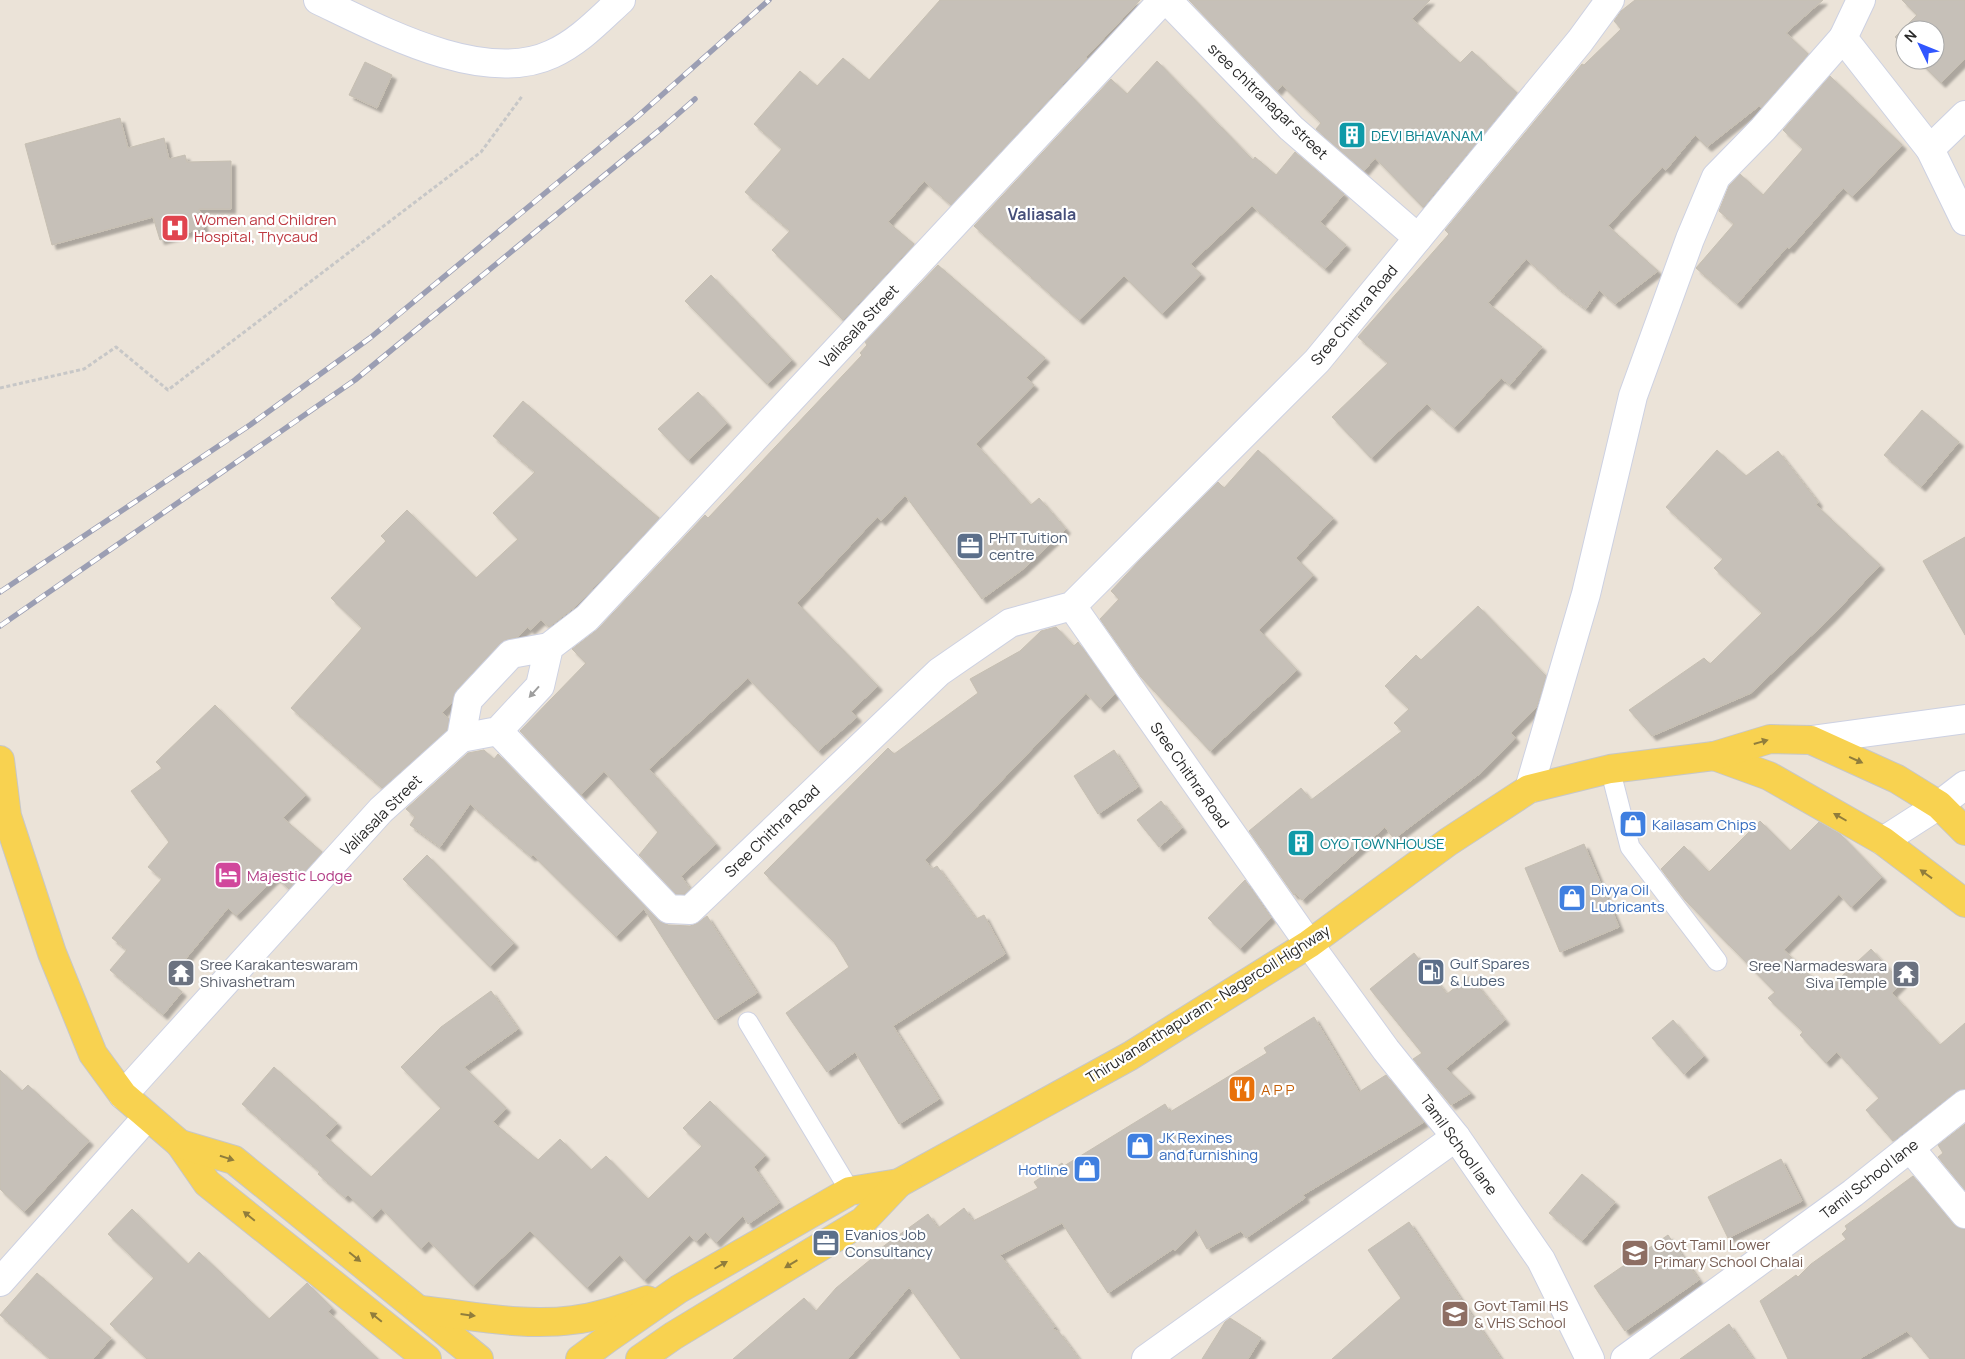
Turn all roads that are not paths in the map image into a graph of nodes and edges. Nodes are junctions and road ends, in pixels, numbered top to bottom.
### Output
1 (318, 0) edge
2 (621, 0) edge
3 (1165, 0) edge
4 (1610, 0) edge
5 (1861, 0) edge
6 (1843, 38) junction
7 (1965, 115) edge
8 (1930, 149) junction
9 (1965, 221) edge
10 (1418, 238) junction
11 (1072, 606) junction
12 (550, 647) junction
13 (1965, 719) edge
14 (498, 731) junction
15 (461, 738) junction
16 (1811, 740) junction
17 (1714, 756) junction
18 (0, 760) edge
19 (1610, 770) junction
20 (1965, 785) edge
21 (1529, 789) junction
22 (1939, 805) junction
23 (1965, 831) edge
24 (1883, 842) junction
25 (1965, 903) edge
26 (1308, 944) junction
27 (1717, 961) dead end
28 (748, 1022) dead end
29 (123, 1095) junction
30 (1965, 1104) edge
31 (146, 1117) junction
32 (1456, 1137) junction
33 (180, 1144) junction
34 (1910, 1148) junction
35 (899, 1183) junction
36 (850, 1191) junction
37 (1965, 1214) edge
38 (0, 1282) edge
39 (679, 1289) junction
40 (420, 1310) junction
41 (397, 1334) junction
42 (1631, 1357) edge
43 (407, 1359) edge
44 (427, 1359) edge
45 (479, 1359) edge
46 (580, 1359) edge
47 (640, 1359) edge
48 (1146, 1359) edge
49 (1590, 1359) edge

1 - 2 street
3 - 10 street, sree chitranagar street
3 - 12 street, Valiasala Street
4 - 10 street, Sree Chithra Road
5 - 6 street
6 - 8 street
6 - 21 street
7 - 8 street
8 - 9 street
10 - 11 street, Sree Chithra Road
11 - 14 street, Sree Chithra Road
11 - 26 street, Sree Chithra Road
12 -> 14 street
12 - 15 street
13 - 16 street
14 - 15 street
15 - 29 street, Valiasala Street
17 -> 16 main road, Thiruvananthapuram - Nagercoil Highway
16 -> 22 main road, Thiruvananthapuram - Nagercoil Highway
17 - 19 main road, Thiruvananthapuram - Nagercoil Highway
24 -> 17 main road, Thiruvananthapuram - Nagercoil Highway
18 - 29 main road
19 - 21 main road, Thiruvananthapuram - Nagercoil Highway
19 - 27 lane
20 - 22 street
21 - 26 main road, Thiruvananthapuram - Nagercoil Highway
22 - 23 main road, Thiruvananthapuram - Nagercoil Highway
22 - 24 street
25 -> 24 main road, Thiruvananthapuram - Nagercoil Highway
26 - 32 street, Tamil School lane
26 - 35 main road, Thiruvananthapuram - Nagercoil Highway
28 - 36 lane
29 - 31 main road
30 - 34 street, Tamil School lane
31 - 33 main road
31 - 38 street
32 - 48 street
32 - 49 street, Tamil School lane
33 -> 40 main road
41 -> 33 main road
34 - 37 street
34 - 42 street, Tamil School lane
35 - 36 main road, Thiruvananthapuram - Nagercoil Highway
35 -> 47 main road
39 -> 36 main road, Thiruvananthapuram - Nagercoil Highway
40 -> 39 main road
39 - 46 main road, Thiruvananthapuram - Nagercoil Highway
40 - 45 main road
41 - 43 main road
41 - 44 main road

